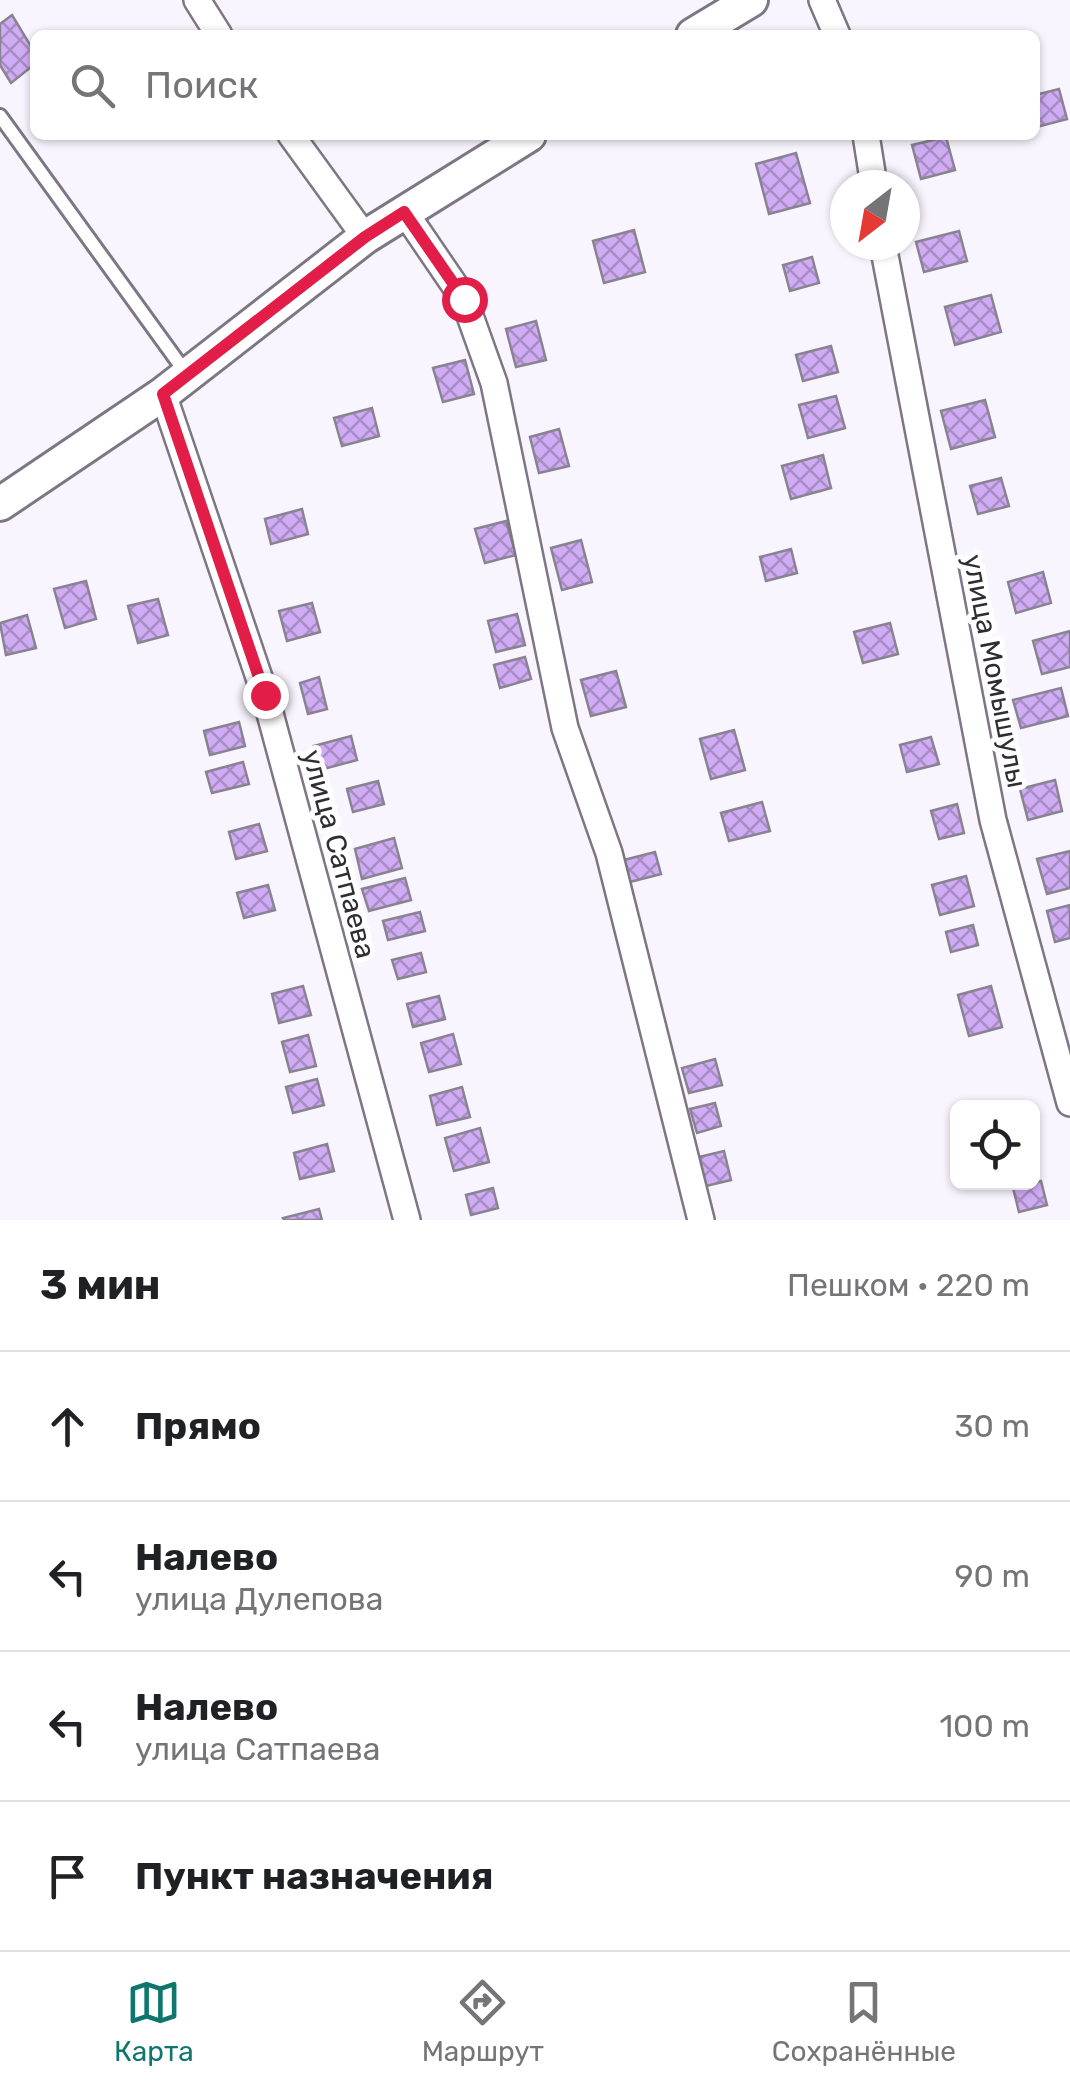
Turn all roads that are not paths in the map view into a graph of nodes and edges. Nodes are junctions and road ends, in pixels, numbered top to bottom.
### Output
1 (197, 0) edge
2 (751, 0) edge
3 (822, 0) edge
4 (216, 30) edge
5 (701, 30) edge
6 (835, 30) edge
7 (0, 116) edge
8 (295, 140) edge
9 (521, 140) edge
10 (867, 140) edge
11 (872, 170) edge
12 (404, 212) junction
13 (365, 237) junction
14 (886, 260) edge
15 (175, 384) junction
16 (0, 504) edge
17 (1070, 1103) edge
18 (407, 1220) edge
19 (701, 1220) edge

1 - 4 street
2 - 5 street
3 - 6 street
7 - 15 lane
8 - 13 street
9 - 12 street
10 - 11 street
12 - 13 street
12 - 19 street
13 - 15 street
14 - 17 street, улица Момышулы
15 - 16 street
15 - 18 street, улица Сатпаева

